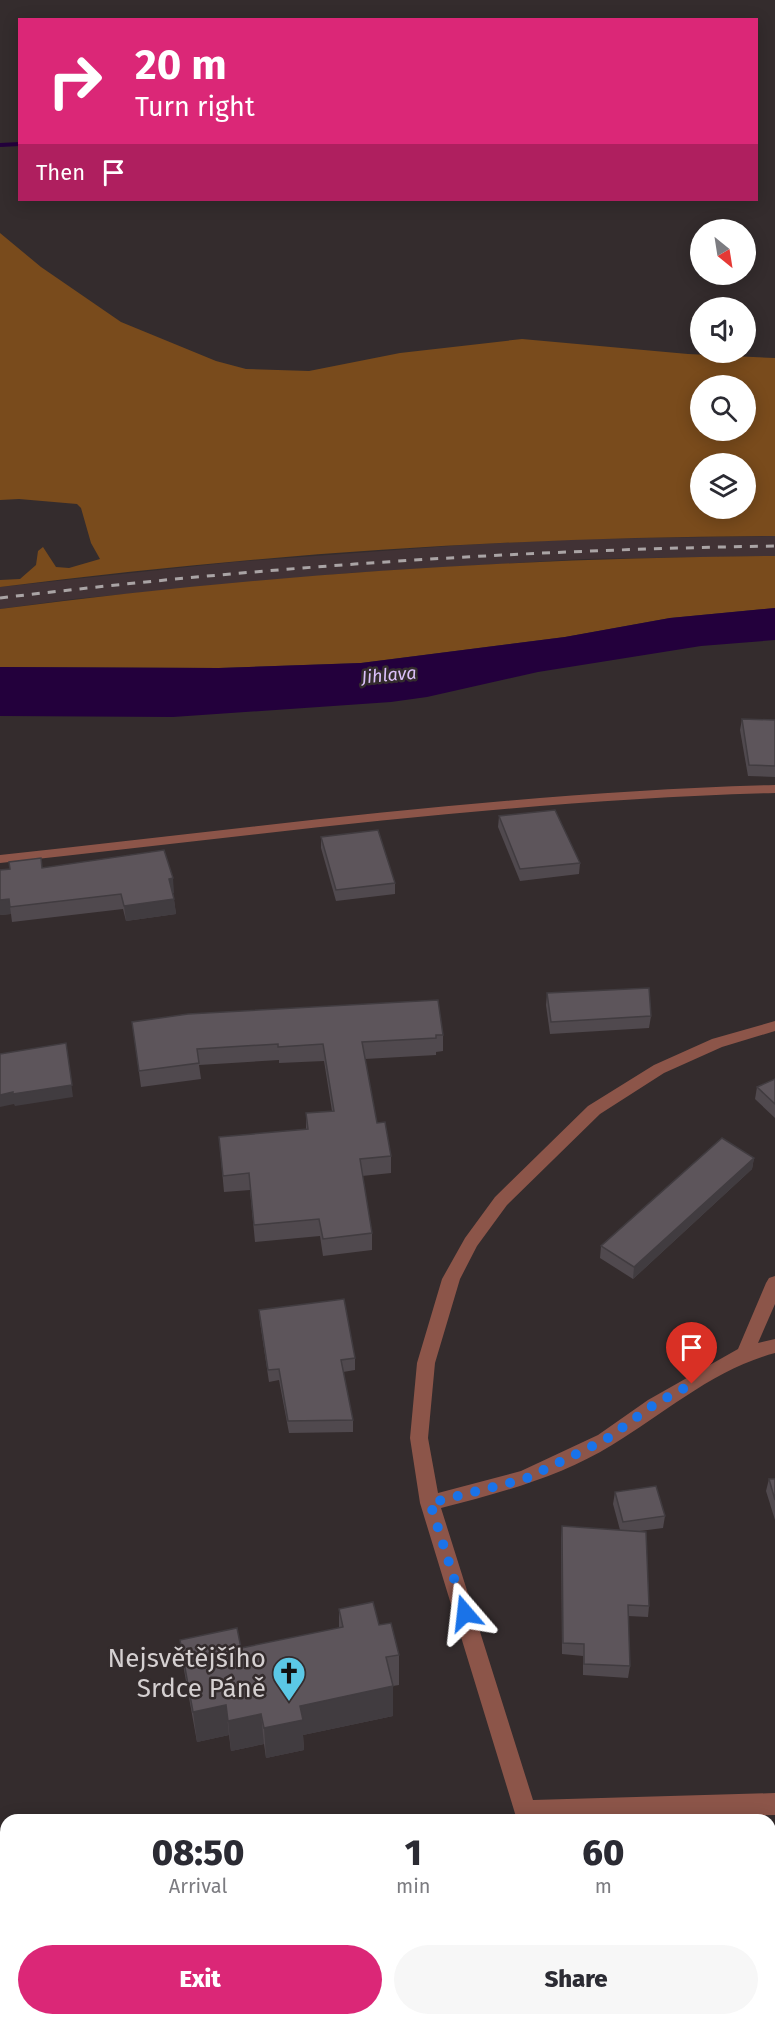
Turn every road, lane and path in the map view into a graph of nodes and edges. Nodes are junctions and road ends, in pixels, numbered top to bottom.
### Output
1 (775, 789) edge
2 (0, 859) edge
3 (775, 1026) edge
4 (775, 1284) edge
5 (775, 1346) edge
6 (745, 1354) junction
7 (430, 1503) junction
8 (775, 1804) edge
9 (527, 1814) edge
10 (550, 1814) edge

1 - 2 street
3 - 7 street
4 - 6 street
5 - 6 street
6 - 7 street
7 - 9 street
8 - 10 street

